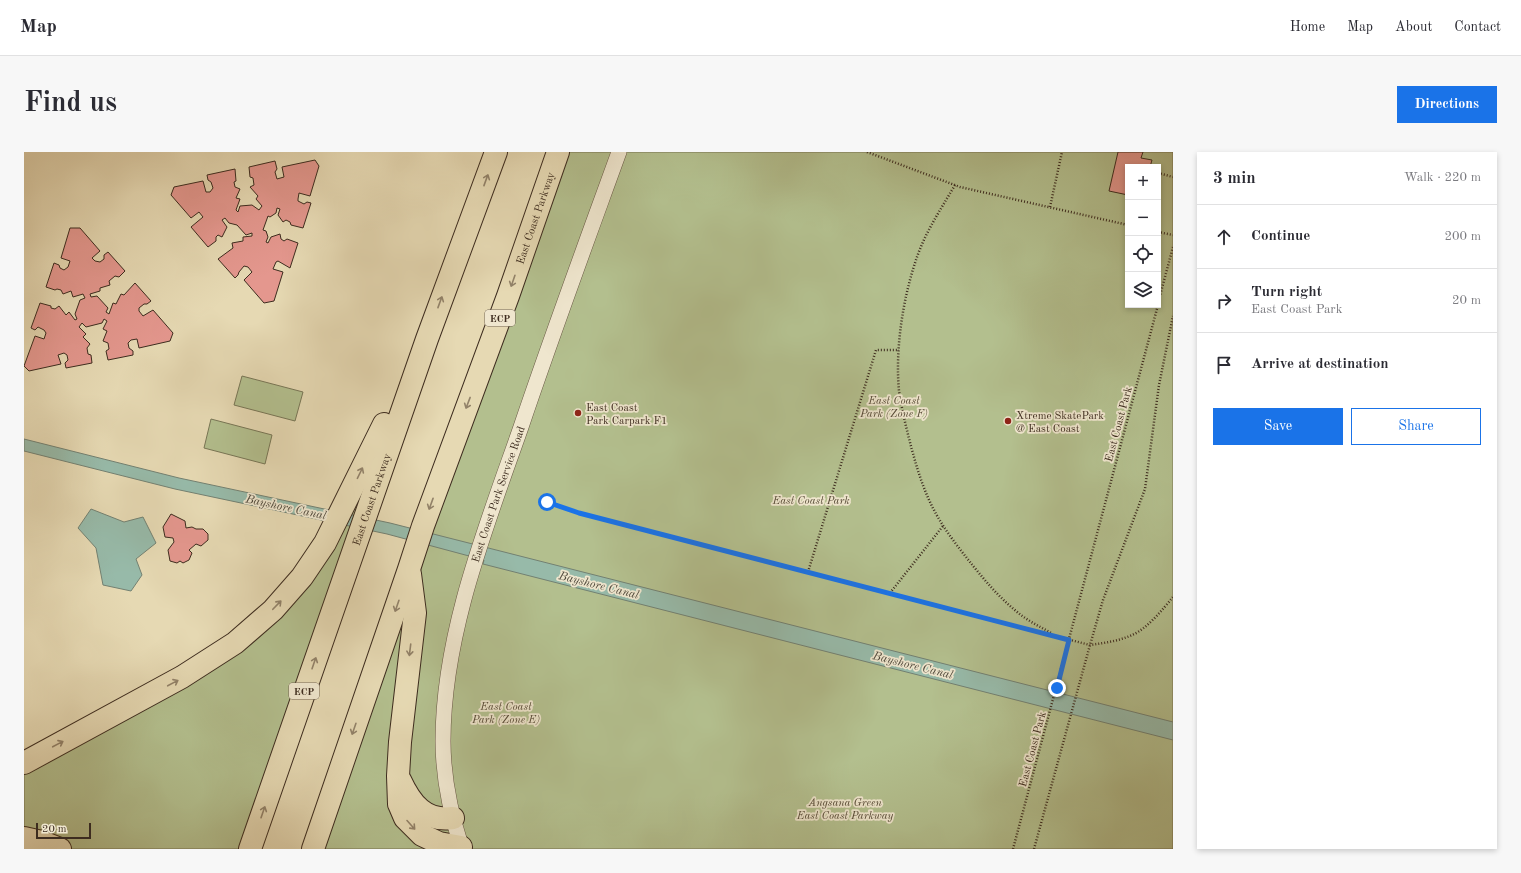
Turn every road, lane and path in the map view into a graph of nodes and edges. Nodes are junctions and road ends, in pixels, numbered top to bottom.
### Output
1 (496, 152) edge
2 (558, 152) edge
3 (619, 152) edge
4 (867, 152) edge
5 (1062, 152) edge
6 (1161, 174) edge
7 (1173, 177) edge
8 (955, 185) junction
9 (1050, 207) junction
10 (1125, 224) edge
11 (1161, 233) edge
12 (1173, 235) edge
13 (1173, 246) edge
14 (1161, 292) edge
15 (1157, 308) edge
16 (1173, 316) edge
17 (426, 339) junction
18 (899, 350) junction
19 (547, 502) dead end
20 (943, 526) junction
21 (410, 569) junction
22 (808, 572) junction
23 (890, 593) junction
24 (1173, 597) edge
25 (1055, 636) junction
26 (1069, 640) junction
27 (1090, 645) junction
28 (24, 763) edge
29 (398, 776) junction
30 (453, 818) junction
31 (24, 838) edge
32 (462, 848) edge
33 (60, 849) edge
34 (250, 849) edge
35 (313, 849) edge
36 (1013, 849) edge
37 (1034, 849) edge

17 -> 1 highway, East Coast Parkway / ECP
2 -> 21 highway, East Coast Parkway / ECP
3 - 30 street, East Coast Park Service Road
4 - 8 path
5 - 9 path
6 - 7 path
8 - 9 path
8 - 18 path
9 - 10 path
11 - 12 path
13 - 14 path, East Coast Park
15 - 26 path, East Coast Park
16 - 27 path
28 -> 17 highway
34 -> 17 highway, East Coast Parkway / ECP
18 - 20 path
18 - 22 path
19 - 22 path
20 - 23 path
20 - 25 path
21 -> 29 highway
21 -> 35 highway, East Coast Parkway / ECP
22 - 23 path
23 - 25 path
24 - 27 path
25 - 26 path
26 - 27 path
26 - 36 path, East Coast Park
27 - 37 path
29 - 30 highway
29 -> 32 highway
30 - 32 street, East Coast Park Service Road
31 - 33 highway

